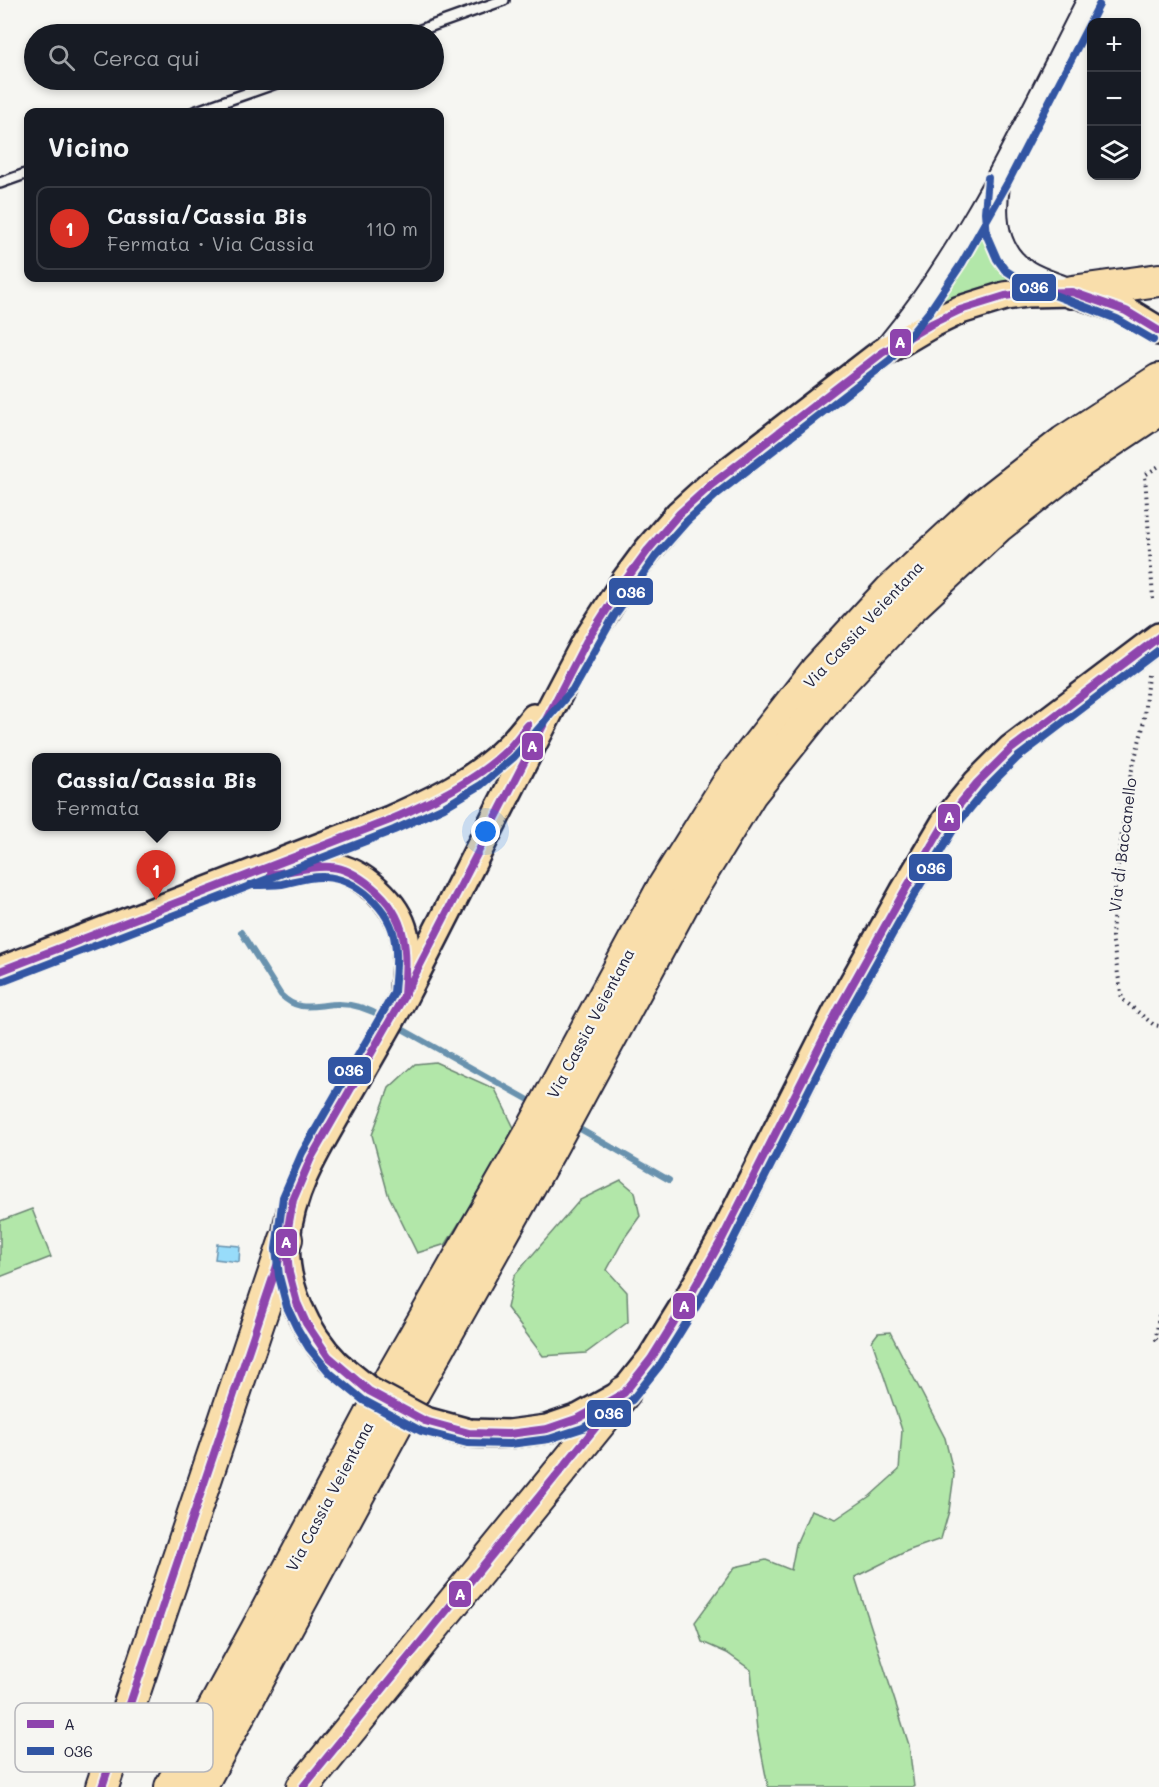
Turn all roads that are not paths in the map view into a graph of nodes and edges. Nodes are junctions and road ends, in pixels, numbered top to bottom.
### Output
1 (504, 0) edge
2 (1090, 0) edge
3 (437, 24) edge
4 (257, 90) edge
5 (205, 108) edge
6 (24, 174) edge
7 (999, 179) junction
8 (0, 183) edge
9 (1159, 279) edge
10 (1072, 292) junction
11 (1159, 331) edge
12 (882, 353) junction
13 (1154, 392) edge
14 (1159, 637) edge
15 (564, 683) junction
16 (249, 875) junction
17 (0, 970) edge
18 (394, 1013) junction
19 (539, 1144) junction
20 (286, 1239) junction
21 (624, 1393) junction
22 (130, 1703) edge
23 (213, 1710) edge
24 (213, 1763) edge
25 (107, 1772) edge
26 (179, 1772) edge
27 (208, 1772) edge
28 (102, 1787) edge
29 (171, 1787) edge
30 (200, 1787) edge
31 (303, 1787) edge

1 - 3 lane
2 - 7 street
4 - 5 lane
6 - 8 lane
7 - 10 street
7 - 12 street
9 - 10 highway
10 - 11 main road
10 - 12 main road
12 - 15 main road
13 - 19 highway, Via Cassia Veientana
14 - 21 main road
15 - 16 main road
15 - 18 main road
16 - 17 main road
16 - 18 main road
18 - 20 main road
19 - 23 highway, Via Cassia Veientana
19 - 24 highway, Via Cassia Veientana
20 - 21 main road, bridge
20 - 22 highway
21 - 31 highway
25 - 28 highway
26 - 29 highway, Via Cassia Veientana
27 - 30 highway, Via Cassia Veientana

